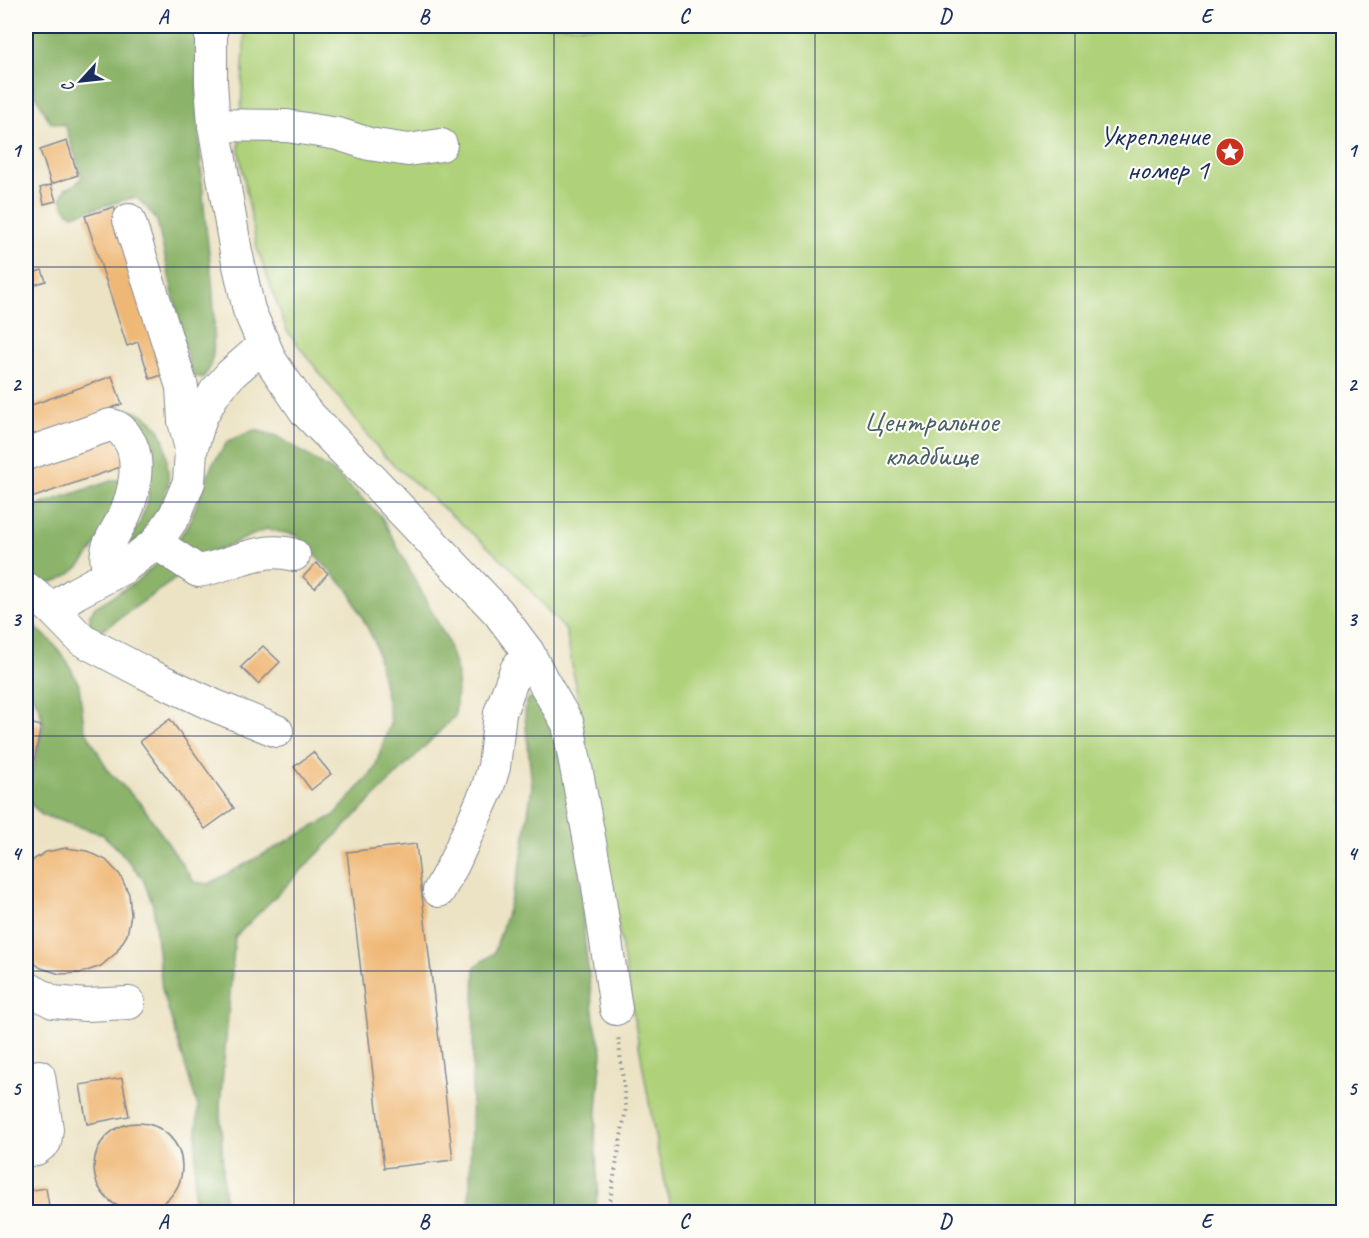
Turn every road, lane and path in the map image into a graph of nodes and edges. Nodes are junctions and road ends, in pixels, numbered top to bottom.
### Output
1 (211, 26) edge
2 (214, 125) junction
3 (441, 145) dead end
4 (129, 220) dead end
5 (264, 345) junction
6 (191, 452) junction
7 (26, 454) edge
8 (156, 543) junction
9 (294, 555) dead end
10 (110, 574) junction
11 (26, 588) edge
12 (52, 609) junction
13 (528, 652) junction
14 (277, 731) dead end
15 (439, 891) dead end
16 (26, 987) edge
17 (129, 1003) dead end
18 (616, 1009) joint
19 (39, 1076) dead end
20 (26, 1151) edge
21 (608, 1212) edge

1 - 2 lane
2 - 3 lane
2 - 5 lane
4 - 6 lane
5 - 6 lane
5 - 13 lane
6 - 8 lane
7 - 10 lane
8 - 9 lane
8 - 10 lane
10 - 12 lane
11 - 12 lane
12 - 14 lane
13 - 15 lane
13 - 18 lane
16 - 17 lane
18 - 21 path
19 - 20 lane

